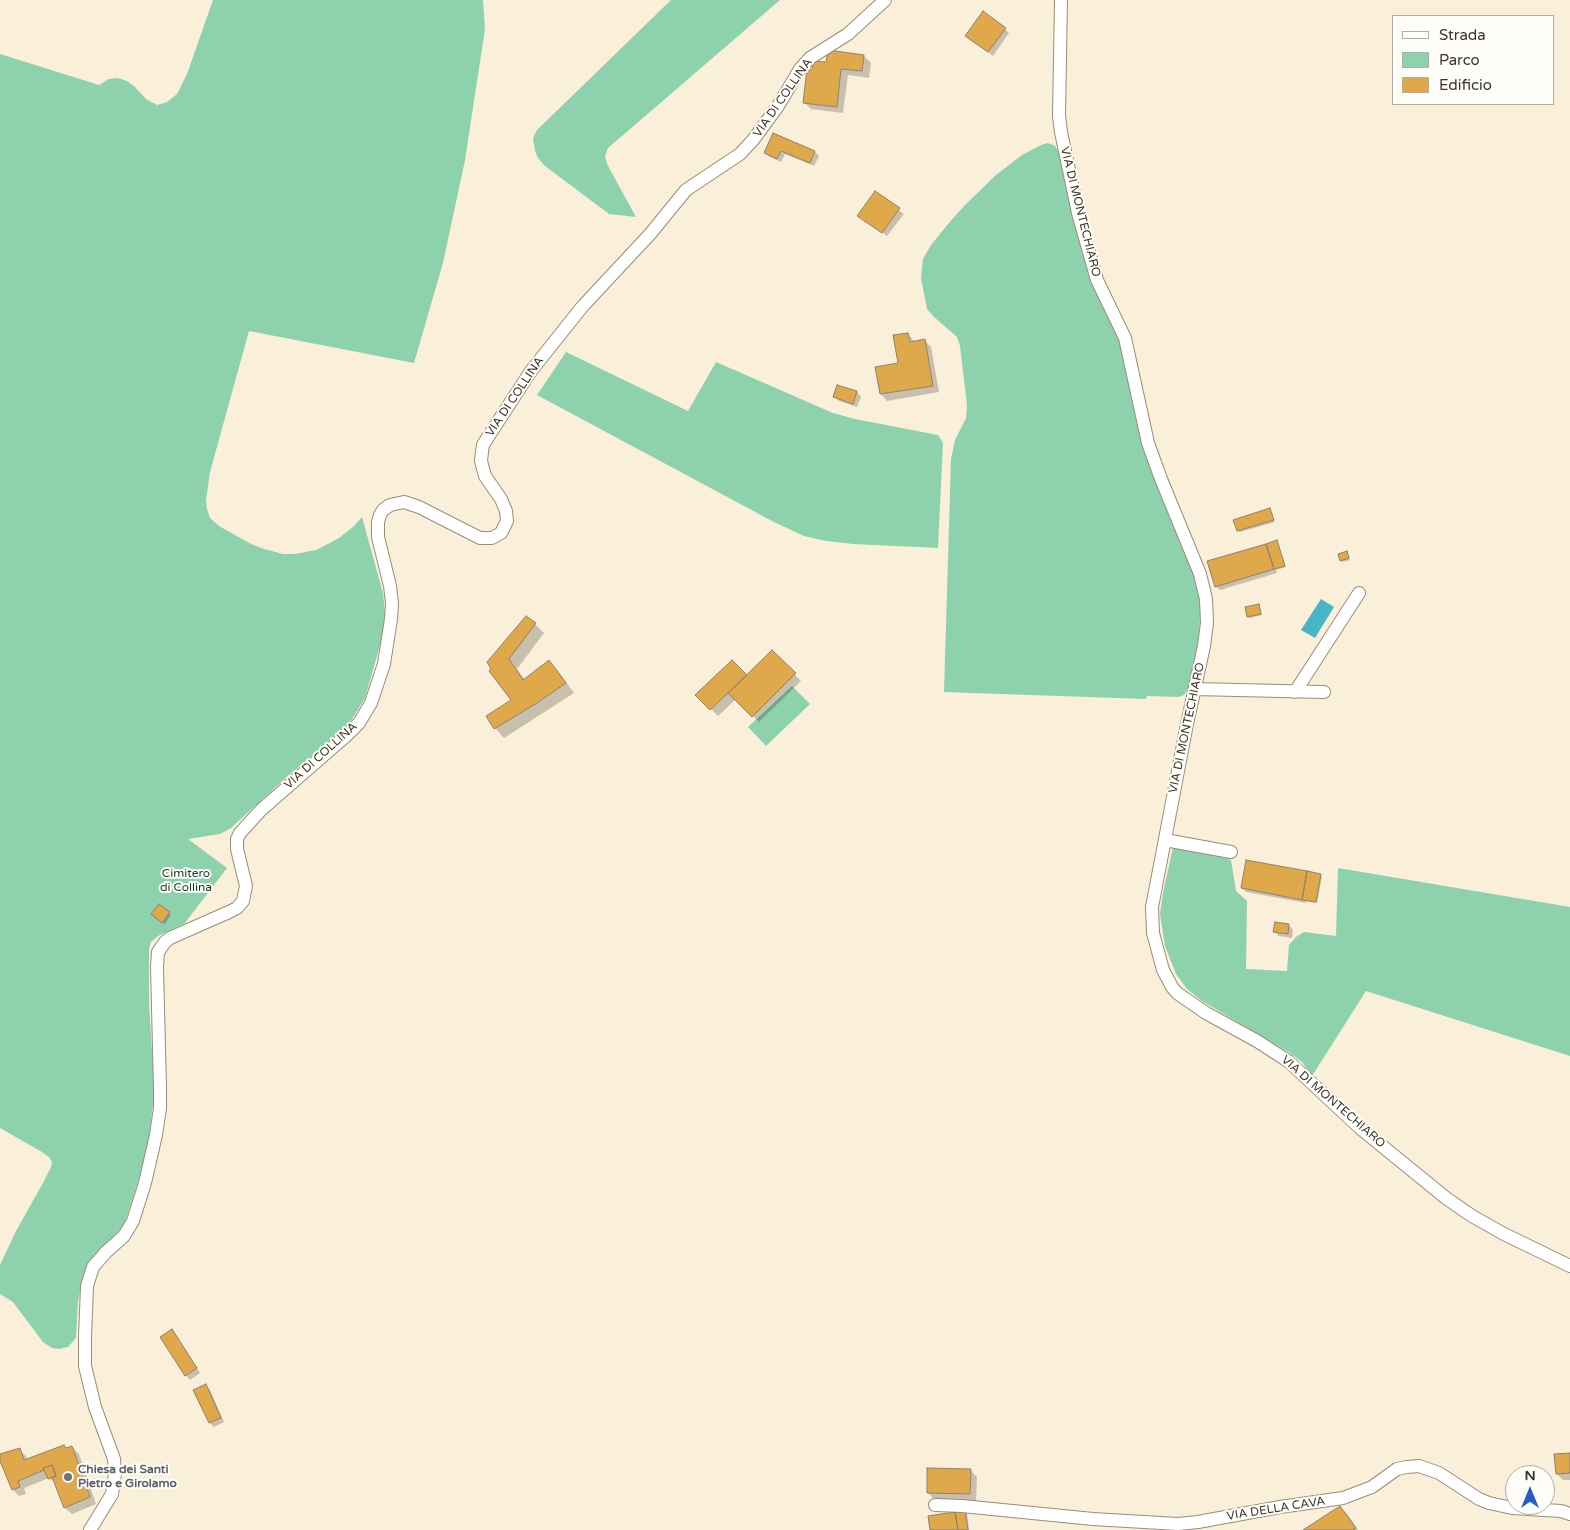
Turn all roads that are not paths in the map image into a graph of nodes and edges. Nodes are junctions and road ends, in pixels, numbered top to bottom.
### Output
1 (885, 0) edge
2 (1061, 0) edge
3 (1359, 593) dead end
4 (1195, 689) junction
5 (1295, 692) junction
6 (1324, 692) dead end
7 (1165, 840) junction
8 (1231, 852) dead end
9 (1570, 1266) edge
10 (935, 1505) dead end
11 (1570, 1514) edge
12 (90, 1530) edge

1 - 12 street, VIA DI COLLINA
2 - 4 street, VIA DI MONTECHIARO
3 - 5 street
4 - 5 street
4 - 7 street, VIA DI MONTECHIARO
5 - 6 street
7 - 8 street
7 - 9 street, VIA DI MONTECHIARO
10 - 11 street, VIA DELLA CAVA

